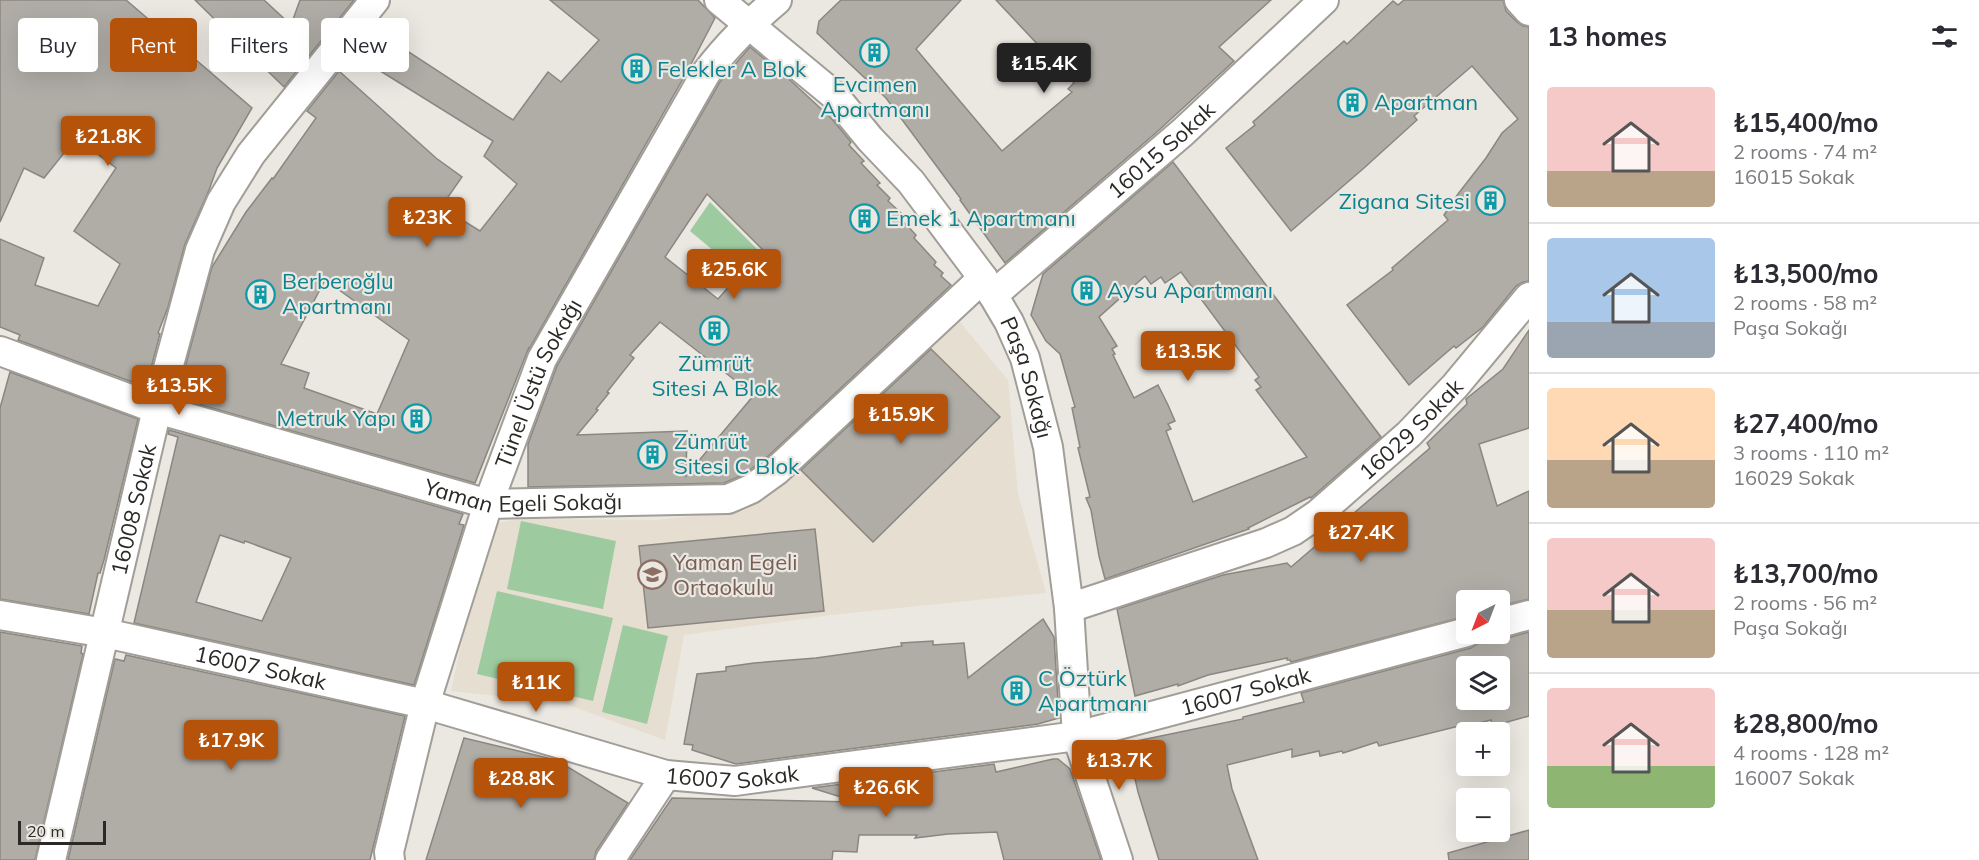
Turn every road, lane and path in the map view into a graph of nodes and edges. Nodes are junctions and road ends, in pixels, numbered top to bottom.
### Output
1 (375, 0) edge
2 (719, 0) edge
3 (777, 0) edge
4 (1324, 0) edge
5 (1520, 0) edge
6 (1529, 11) edge
7 (748, 24) junction
8 (988, 287) junction
9 (1529, 297) edge
10 (0, 351) edge
11 (157, 409) junction
12 (488, 504) junction
13 (1070, 608) junction
14 (0, 615) edge
15 (1529, 615) edge
16 (1510, 620) edge
17 (105, 633) junction
18 (1456, 635) edge
19 (425, 704) junction
20 (1077, 736) junction
21 (666, 775) junction
22 (390, 856) edge
23 (51, 860) edge
24 (610, 860) edge
25 (1118, 860) edge

1 - 11 street, 16008 Sokak
2 - 7 street, Paşa Sokağı
3 - 7 street, Tünel Üstü Sokağı
4 - 8 street, 16015 Sokak
5 - 6 street
7 - 8 street, Paşa Sokağı
7 - 12 street, Tünel Üstü Sokağı
8 - 12 street, Yaman Egeli Sokağı
8 - 13 street, Paşa Sokağı
9 - 13 street, 16029 Sokak
10 - 11 street, Yaman Egeli Sokağı
11 - 12 street, Yaman Egeli Sokağı
11 - 17 street, 16008 Sokak
12 - 19 street, Tünel Üstü Sokağı
13 - 20 street, Paşa Sokağı
14 - 17 street, 16007 Sokak
15 - 16 street
17 - 19 street, 16007 Sokak
17 - 23 street, 16008 Sokak
18 - 20 street, 16007 Sokak
19 - 21 street, 16007 Sokak
19 - 22 street, Tünel Üstü Sokağı
20 - 21 street, 16007 Sokak
20 - 25 street, Paşa Sokağı
21 - 24 street

